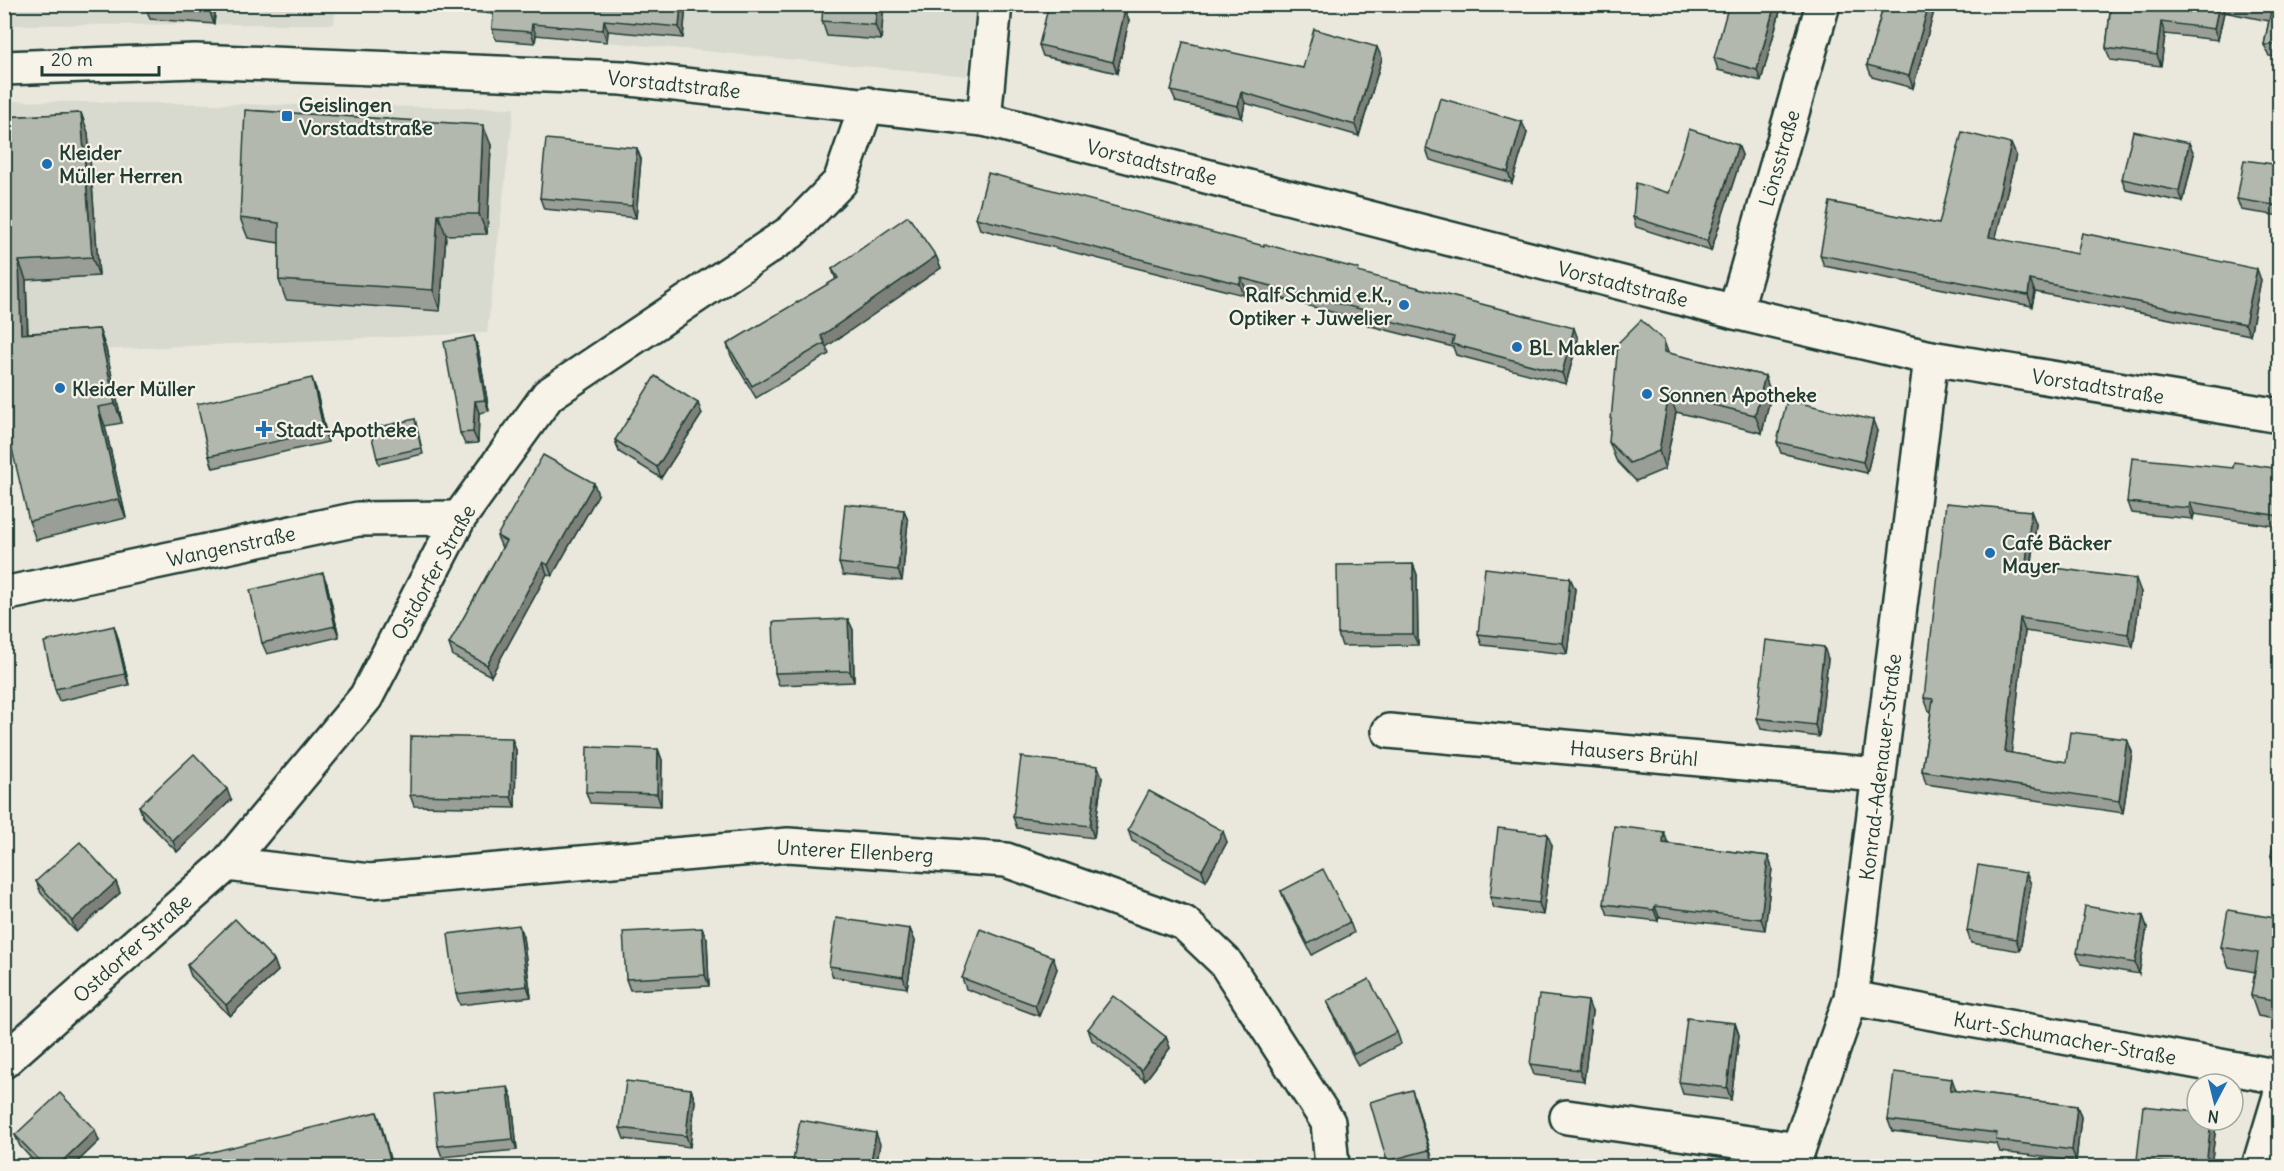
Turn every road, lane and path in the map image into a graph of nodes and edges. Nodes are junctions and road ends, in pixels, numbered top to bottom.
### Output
1 (996, 4) edge
2 (1823, 4) edge
3 (4, 68) edge
4 (867, 104) junction
5 (984, 119) junction
6 (1735, 312) junction
7 (1931, 358) junction
8 (2280, 416) edge
9 (459, 518) junction
10 (4, 594) edge
11 (1389, 731) dead end
12 (1878, 775) junction
13 (227, 864) junction
14 (1851, 998) junction
15 (4, 1061) edge
16 (2280, 1077) edge
17 (2280, 1096) edge
18 (1567, 1118) dead end
19 (1794, 1158) edge
20 (1332, 1167) edge
21 (2259, 1167) edge

1 - 5 street
2 - 6 street, Lönsstraße
3 - 4 street, Vorstadtstraße
4 - 5 street, Vorstadtstraße
4 - 9 street, Ostdorfer Straße
5 - 6 street, Vorstadtstraße
6 - 7 street, Vorstadtstraße
7 - 8 street, Vorstadtstraße
7 - 12 street, Konrad-Adenauer-Straße
9 - 10 street, Wangenstraße
9 - 13 street, Ostdorfer Straße
11 - 12 street, Hausers Brühl
12 - 14 street, Konrad-Adenauer-Straße
13 - 15 street, Ostdorfer Straße
13 - 20 street, Unterer Ellenberg
14 - 16 street, Kurt-Schumacher-Straße
14 - 19 street, Konrad-Adenauer-Straße
17 - 21 street
18 - 19 street

